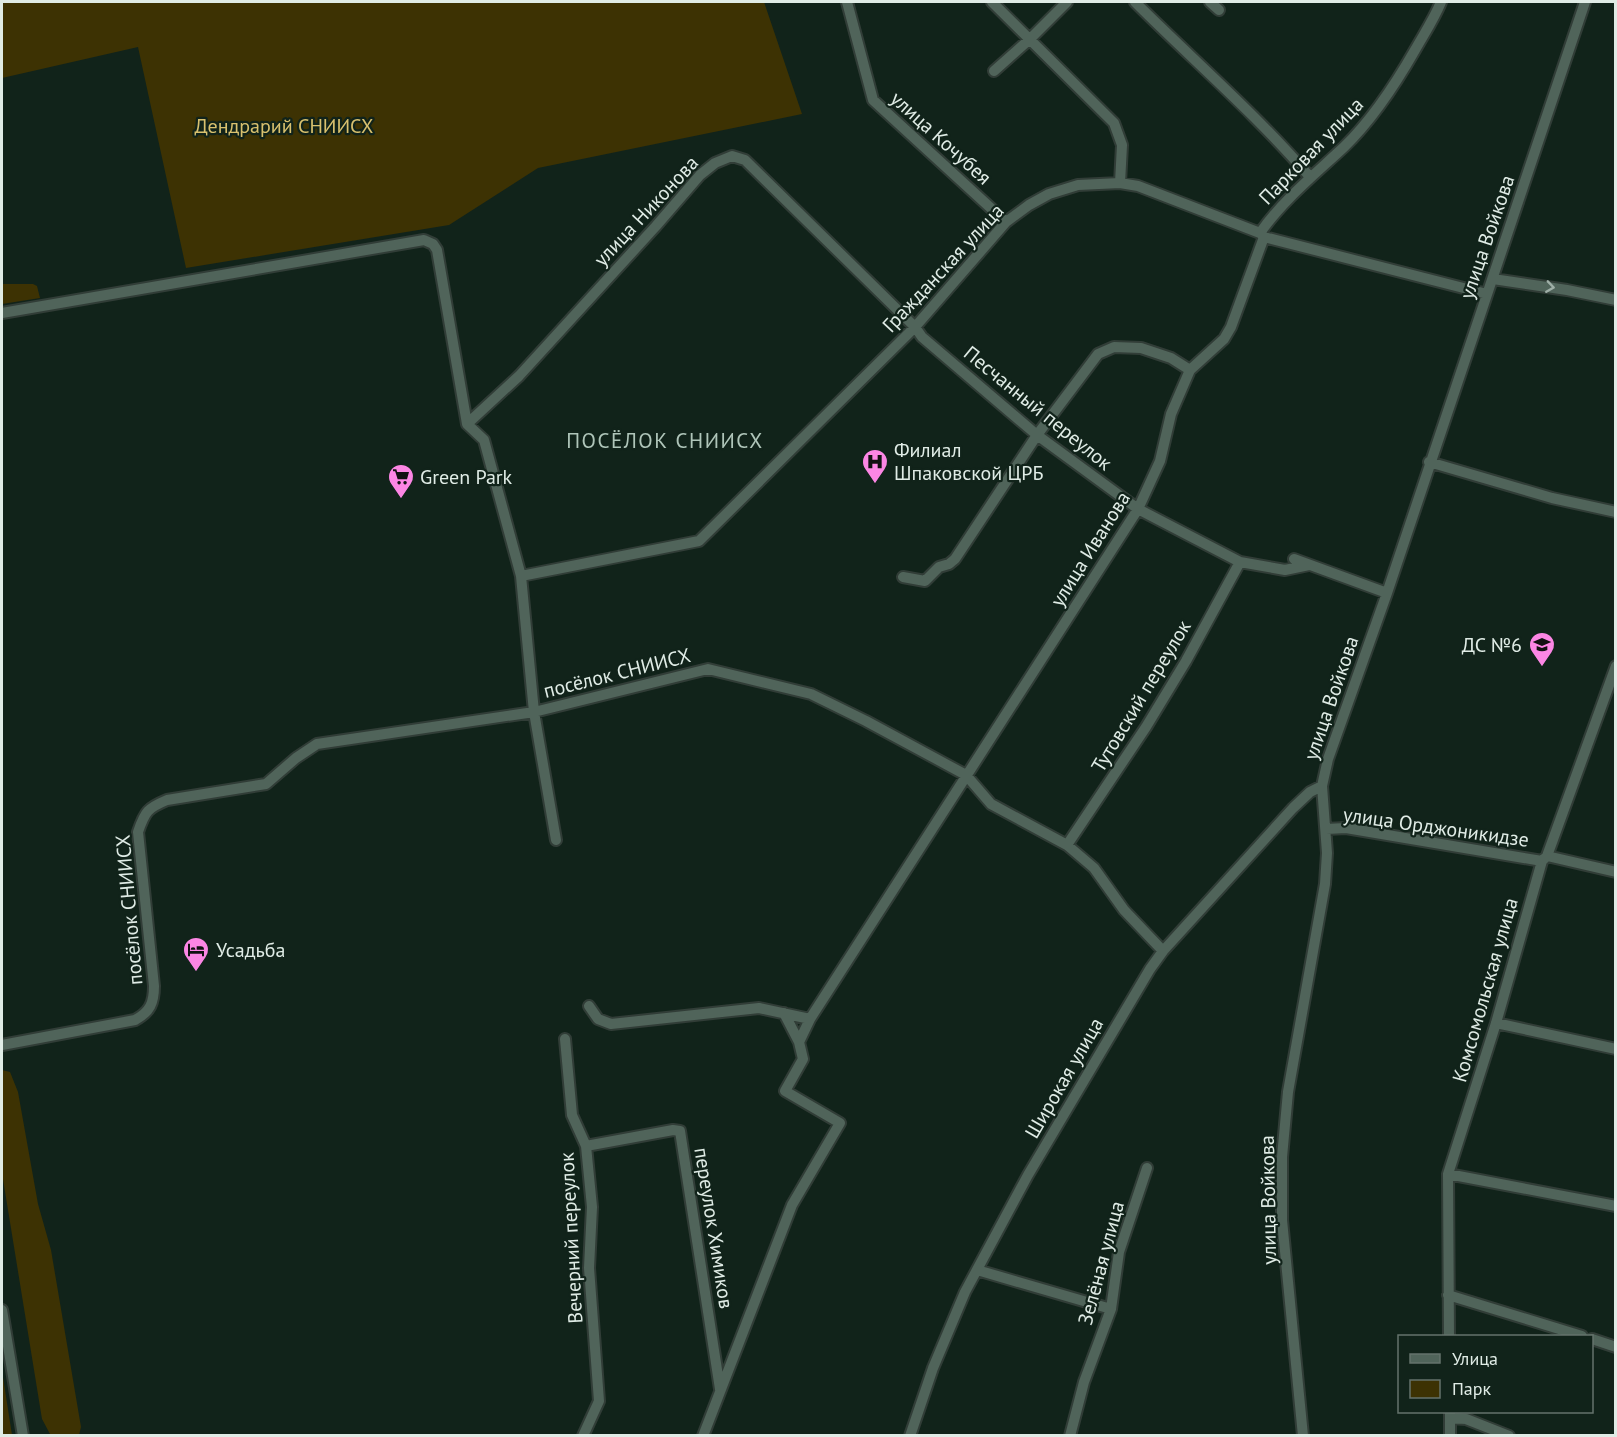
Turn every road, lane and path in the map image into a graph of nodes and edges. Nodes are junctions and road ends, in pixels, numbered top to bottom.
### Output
1 (847, 2) edge
2 (992, 2) edge
3 (1067, 2) edge
4 (1135, 2) edge
5 (1210, 2) edge
6 (1441, 2) edge
7 (1585, 2) edge
8 (1218, 10) dead end
9 (1031, 38) junction
10 (994, 71) dead end
11 (1310, 177) junction
12 (1120, 183) junction
13 (1006, 222) junction
14 (1262, 235) junction
15 (1492, 279) junction
16 (1486, 294) junction
17 (1616, 300) edge
18 (2, 313) edge
19 (915, 327) junction
20 (1190, 370) junction
21 (467, 424) junction
22 (1037, 435) junction
23 (1430, 462) junction
24 (1138, 509) junction
25 (1616, 512) edge
26 (1294, 559) dead end
27 (1239, 562) junction
28 (1309, 565) junction
29 (521, 576) junction
30 (903, 577) dead end
31 (1387, 593) junction
32 (1616, 666) edge
33 (534, 712) junction
34 (966, 775) junction
35 (1322, 786) junction
36 (1326, 830) junction
37 (556, 840) dead end
38 (1067, 845) junction
39 (1544, 858) junction
40 (1616, 872) edge
41 (1163, 951) junction
42 (589, 1006) dead end
43 (784, 1013) junction
44 (810, 1019) junction
45 (1496, 1023) junction
46 (565, 1039) dead end
47 (799, 1042) junction
48 (2, 1045) edge
49 (1616, 1049) edge
50 (586, 1146) junction
51 (1147, 1168) dead end
52 (1448, 1174) junction
53 (1616, 1206) edge
54 (977, 1270) junction
55 (1448, 1295) junction
56 (1111, 1309) junction
57 (2, 1310) edge
58 (1449, 1335) edge
59 (1579, 1335) edge
60 (1593, 1339) edge
61 (1616, 1347) edge
62 (720, 1389) junction
63 (1450, 1415) edge
64 (23, 1436) edge
65 (583, 1436) edge
66 (704, 1436) edge
67 (910, 1436) edge
68 (1070, 1436) edge
69 (1303, 1436) edge
70 (1450, 1436) edge
71 (1509, 1436) edge

1 - 13 street, улица Кочубея
2 - 9 street
3 - 9 street
4 - 11 street
5 - 8 street
6 - 11 street, Парковая улица
7 - 15 street, улица Войкова
9 - 10 street
9 - 12 street
11 - 14 street, Парковая улица
12 - 13 street, Гражданская улица
12 - 14 street, Гражданская улица
13 - 19 street, Гражданская улица
14 - 16 street, Гражданская улица
14 - 20 street, улица Иванова
15 - 16 street, улица Войкова
15 -> 17 street
16 - 23 street, улица Войкова
18 - 21 street
19 - 21 street, улица Никонова
19 - 22 street, Песчанный переулок
19 - 29 street, Гражданская улица
20 - 22 street
20 - 24 street, улица Иванова
21 - 29 street, посёлок СНИИСХ
22 - 24 street, Песчанный переулок
22 - 30 street
23 - 25 street
23 - 31 street, улица Войкова
24 - 27 street, Песчанный переулок
24 - 34 street, улица Иванова
26 - 28 street
27 - 28 street, Песчанный переулок
27 - 38 street, Тутовский переулок
28 - 31 street
29 - 33 street, посёлок СНИИСХ
31 - 35 street, улица Войкова
32 - 39 street, Комсомольская улица
33 - 34 street, посёлок СНИИСХ
33 - 37 street, посёлок СНИИСХ
33 - 48 street, посёлок СНИИСХ
34 - 38 street
34 - 44 street, улица Иванова
35 - 36 street, улица Войкова
35 - 41 street, Широкая улица
36 - 39 street, улица Орджоникидзе
36 - 69 street, улица Войкова
38 - 41 street
39 - 40 street, улица Орджоникидзе
39 - 45 street, Комсомольская улица
41 - 54 street, Широкая улица
42 - 43 street
43 - 44 street
43 - 47 street
44 - 47 street, улица Иванова
45 - 49 street
45 - 52 street, Комсомольская улица
46 - 50 street, Вечерний переулок
47 - 62 street
50 - 62 street, переулок Химиков
50 - 65 street, Вечерний переулок
51 - 56 street, Зелёная улица
52 - 53 street
52 - 55 street, Комсомольская улица
54 - 56 street
54 - 67 street, Широкая улица
55 - 58 street, Комсомольская улица
55 - 59 street
56 - 68 street, Зелёная улица
57 - 64 street
60 - 61 street
62 - 66 street
63 - 70 street
63 - 71 street

